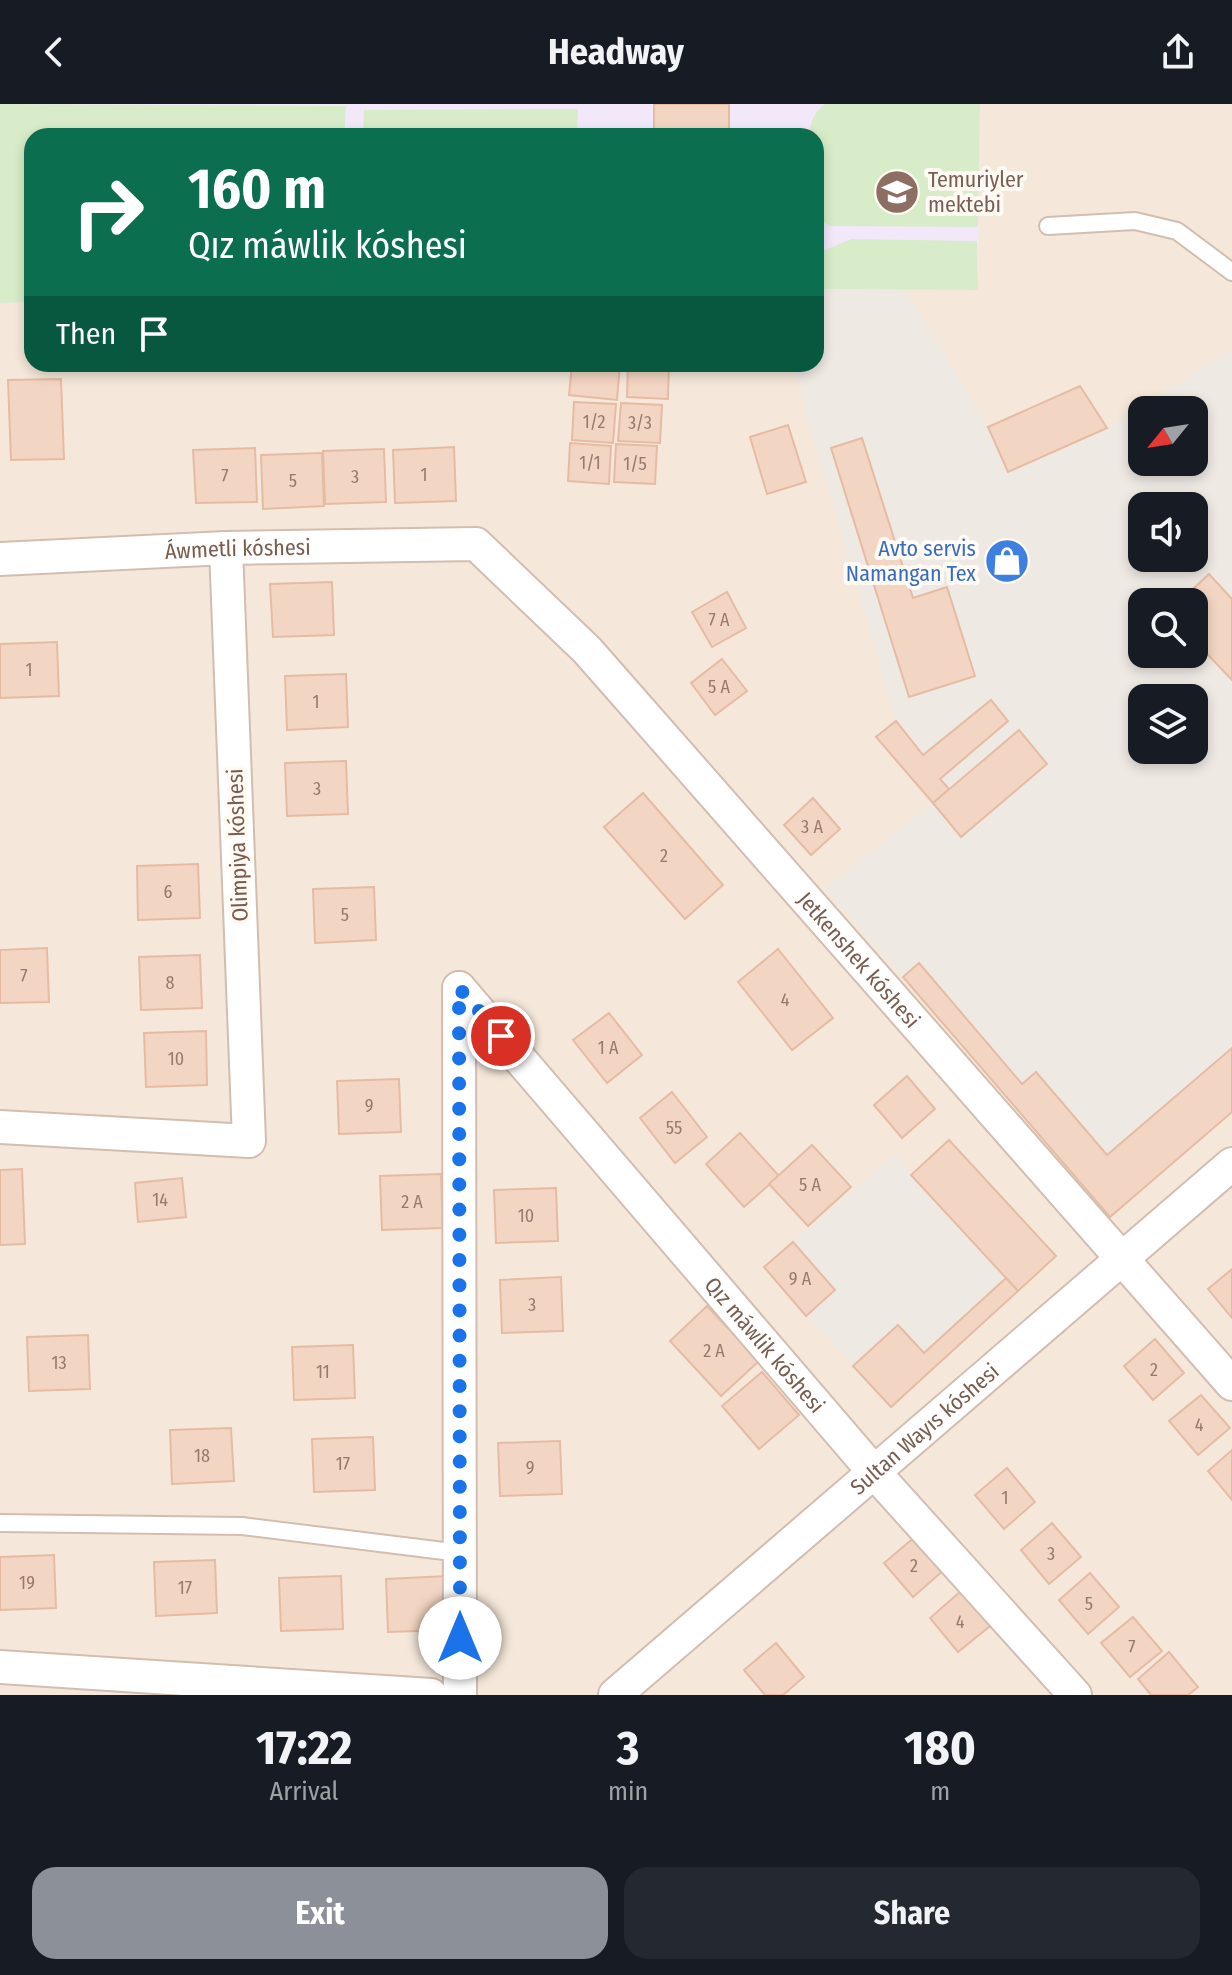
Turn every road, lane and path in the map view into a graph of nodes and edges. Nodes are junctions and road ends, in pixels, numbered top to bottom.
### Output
1 (1048, 226) dead end
2 (1232, 272) edge
3 (476, 544) joint
4 (226, 548) junction
5 (0, 559) edge
6 (0, 1127) edge
7 (1232, 1164) edge
8 (1121, 1259) junction
9 (1232, 1384) edge
10 (874, 1472) junction
11 (0, 1523) edge
12 (460, 1553) junction
13 (0, 1667) edge
14 (431, 1695) edge
15 (460, 1695) edge
16 (615, 1695) edge
17 (1075, 1695) edge

1 - 2 lane
3 - 4 street, Áwmetli kóshesi
3 - 8 street, Jetkenshek kóshesi
4 - 5 street, Áwmetli kóshesi
4 - 6 street, Olimpiya kóshesi
7 - 8 street, Sultan Wayıs kóshesi
8 - 9 street, Jetkenshek kóshesi
8 - 10 street, Sultan Wayıs kóshesi
10 - 12 street, Qız máwlik kóshesi
10 - 16 street, Sultan Wayıs kóshesi
10 - 17 street, Qız máwlik kóshesi
11 - 12 lane
12 - 15 street
13 - 14 street

